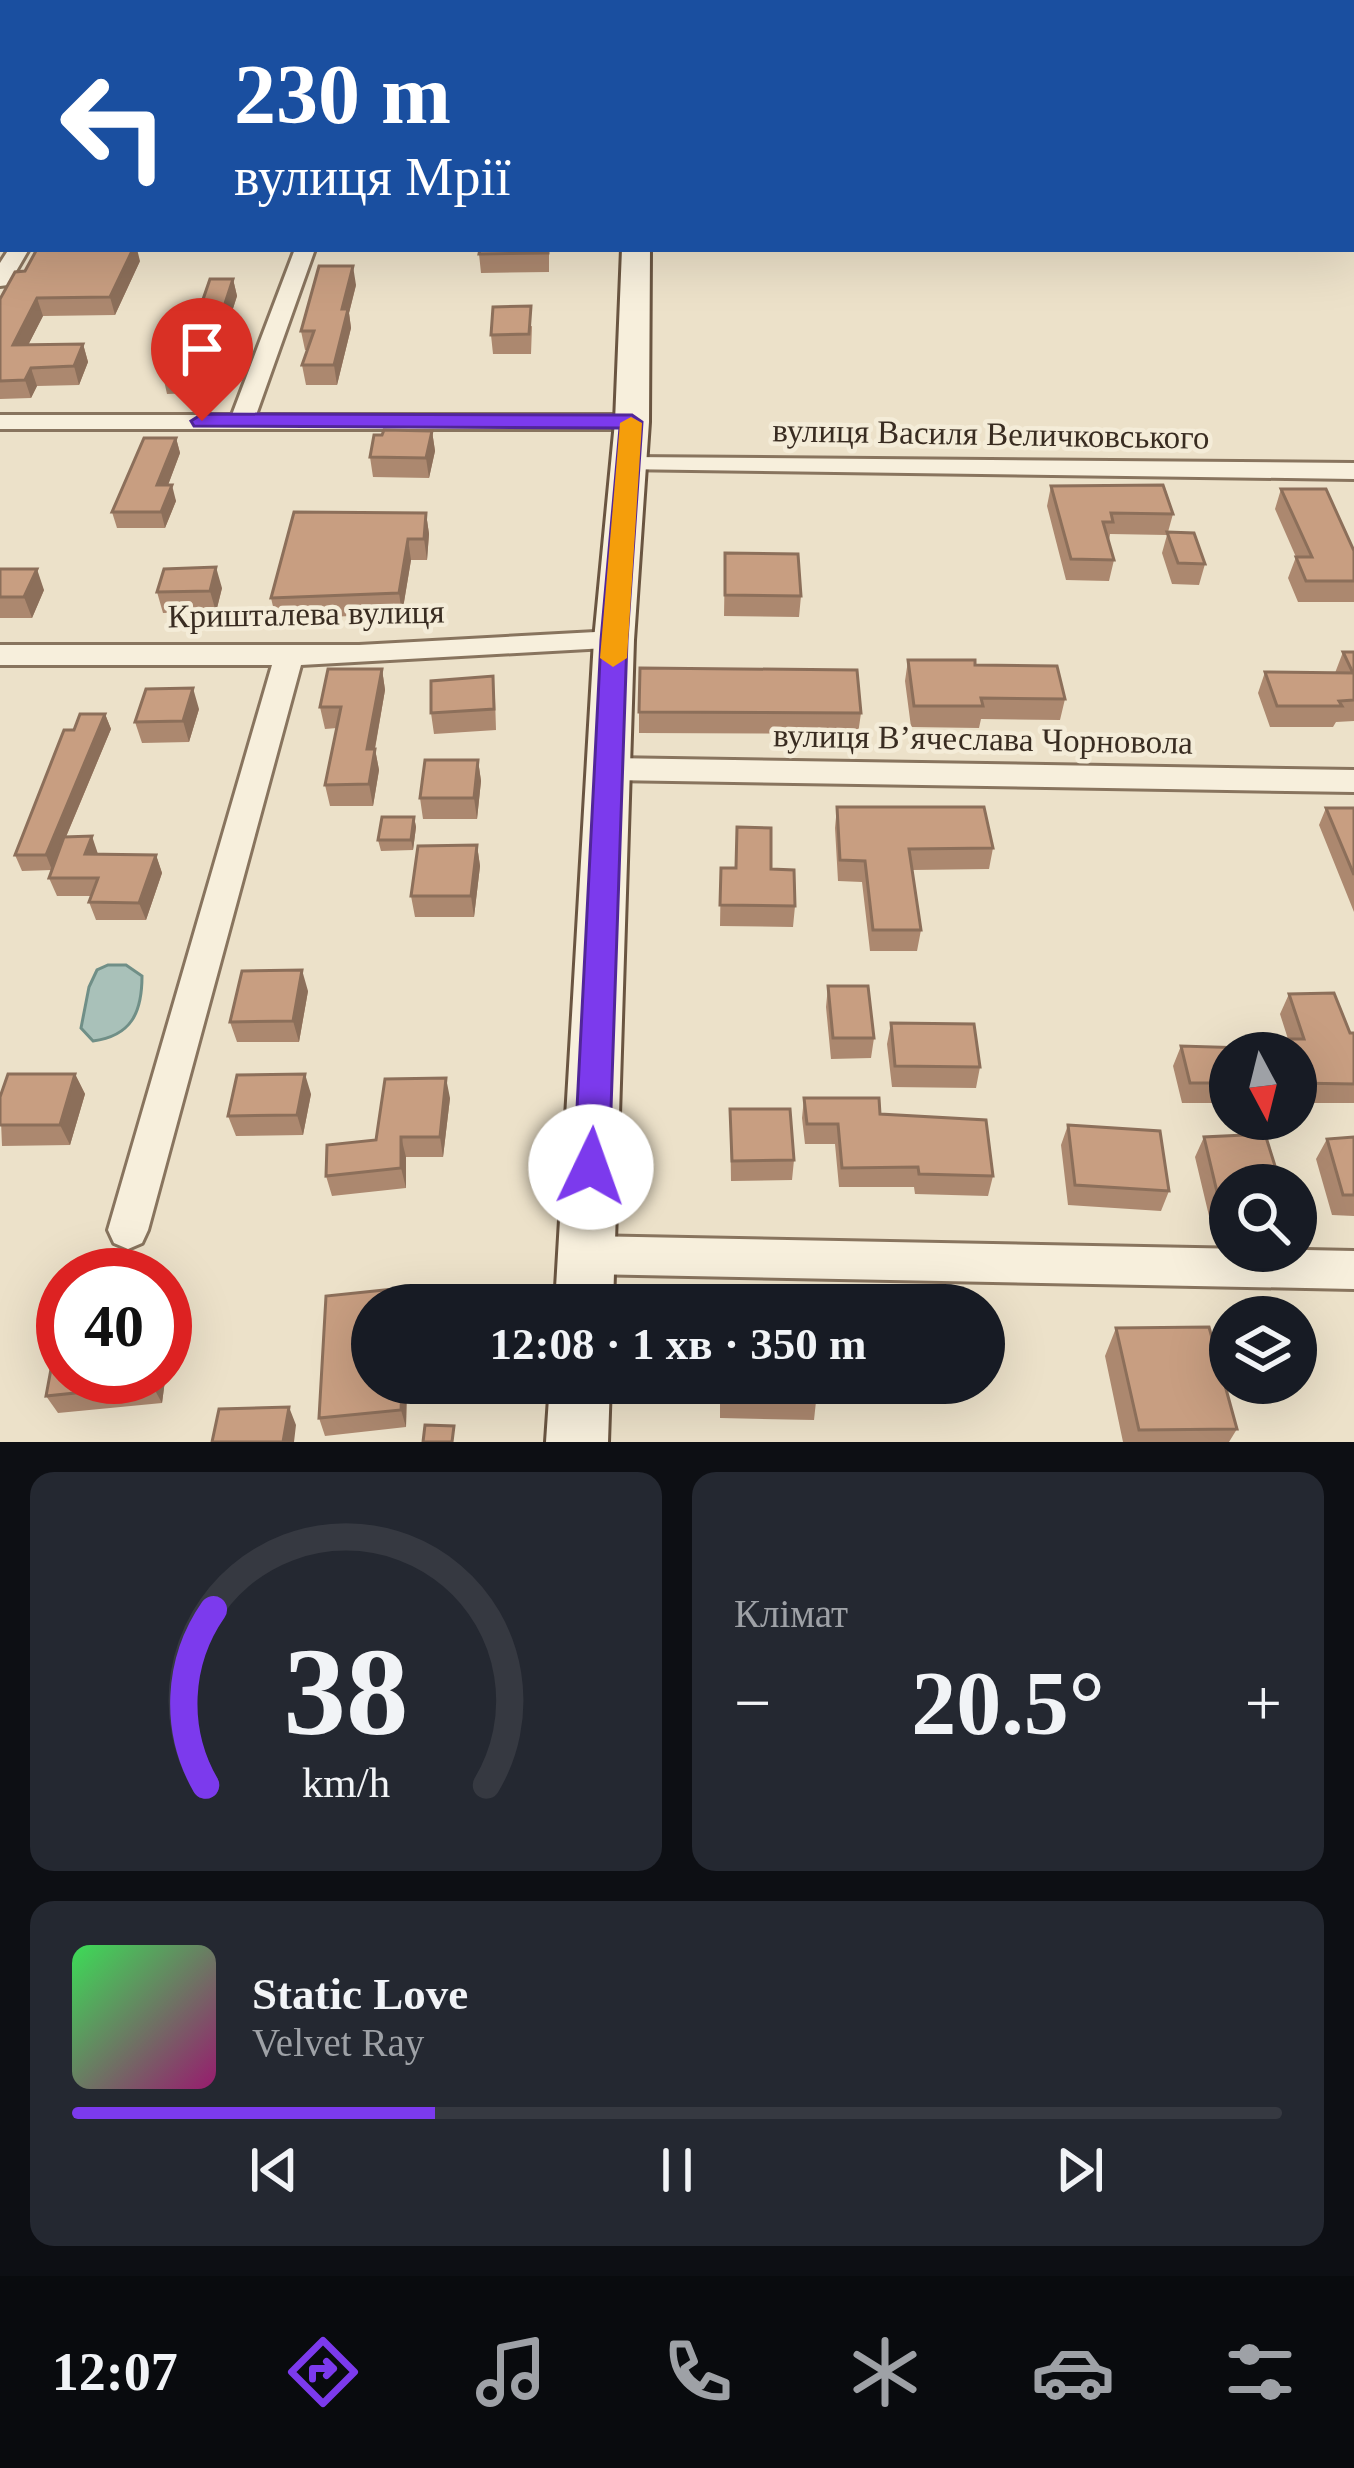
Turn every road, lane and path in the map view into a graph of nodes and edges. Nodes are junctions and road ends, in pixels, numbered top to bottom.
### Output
1 (18, 252) edge
2 (303, 252) edge
3 (635, 252) edge
4 (0, 280) edge
5 (242, 421) junction
6 (0, 422) edge
7 (630, 443) junction
8 (1354, 472) edge
9 (614, 640) junction
10 (290, 653) junction
11 (1, 656) edge
12 (611, 770) junction
13 (1354, 781) edge
14 (128, 1230) dead end
15 (587, 1255) junction
16 (1354, 1270) edge
17 (585, 1284) edge
18 (579, 1404) edge
19 (577, 1442) edge

1 - 4 street
2 - 5 street
3 - 7 street
5 - 6 street, вулиця Василя Величковського
5 - 7 street, вулиця Василя Величковського
7 - 8 street, вулиця Василя Величковського
7 - 9 street
9 - 10 street, Кришталева вулиця
9 - 12 street
10 - 11 street, Кришталева вулиця
10 - 14 street
12 - 13 street, вулиця Вʼячеслава Чорновола
12 - 15 street
15 - 16 street
15 - 17 street
18 - 19 street

